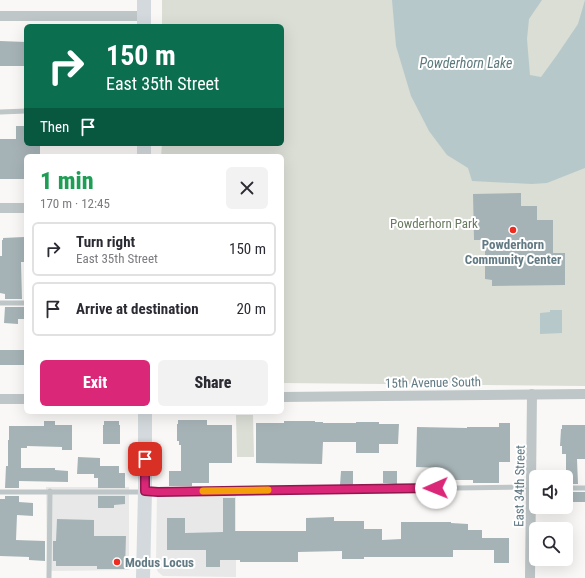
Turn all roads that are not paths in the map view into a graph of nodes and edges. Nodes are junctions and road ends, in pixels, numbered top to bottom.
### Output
1 (144, 0) edge
2 (0, 16) edge
3 (144, 21) edge
4 (0, 112) edge
5 (24, 112) edge
6 (0, 208) edge
7 (24, 208) edge
8 (0, 303) edge
9 (24, 303) edge
10 (532, 394) junction
11 (585, 394) edge
12 (284, 397) edge
13 (0, 399) edge
14 (24, 399) edge
15 (145, 414) edge
16 (534, 470) edge
17 (529, 487) edge
18 (573, 488) edge
19 (585, 488) edge
20 (50, 491) junction
21 (145, 491) junction
22 (0, 492) edge
23 (533, 514) edge
24 (49, 578) edge
25 (143, 578) edge
26 (530, 578) edge

1 - 3 street
2 - 3 street
4 - 5 lane
6 - 7 street
8 - 9 lane
10 - 11 street, 15th Avenue South
10 - 12 street, 15th Avenue South
10 - 16 street, East 34th Street
13 - 14 street
15 - 21 street
17 - 21 lane
18 - 19 lane
20 - 21 lane
20 - 22 lane
20 - 24 lane
21 - 25 street
23 - 26 street, East 34th Street

